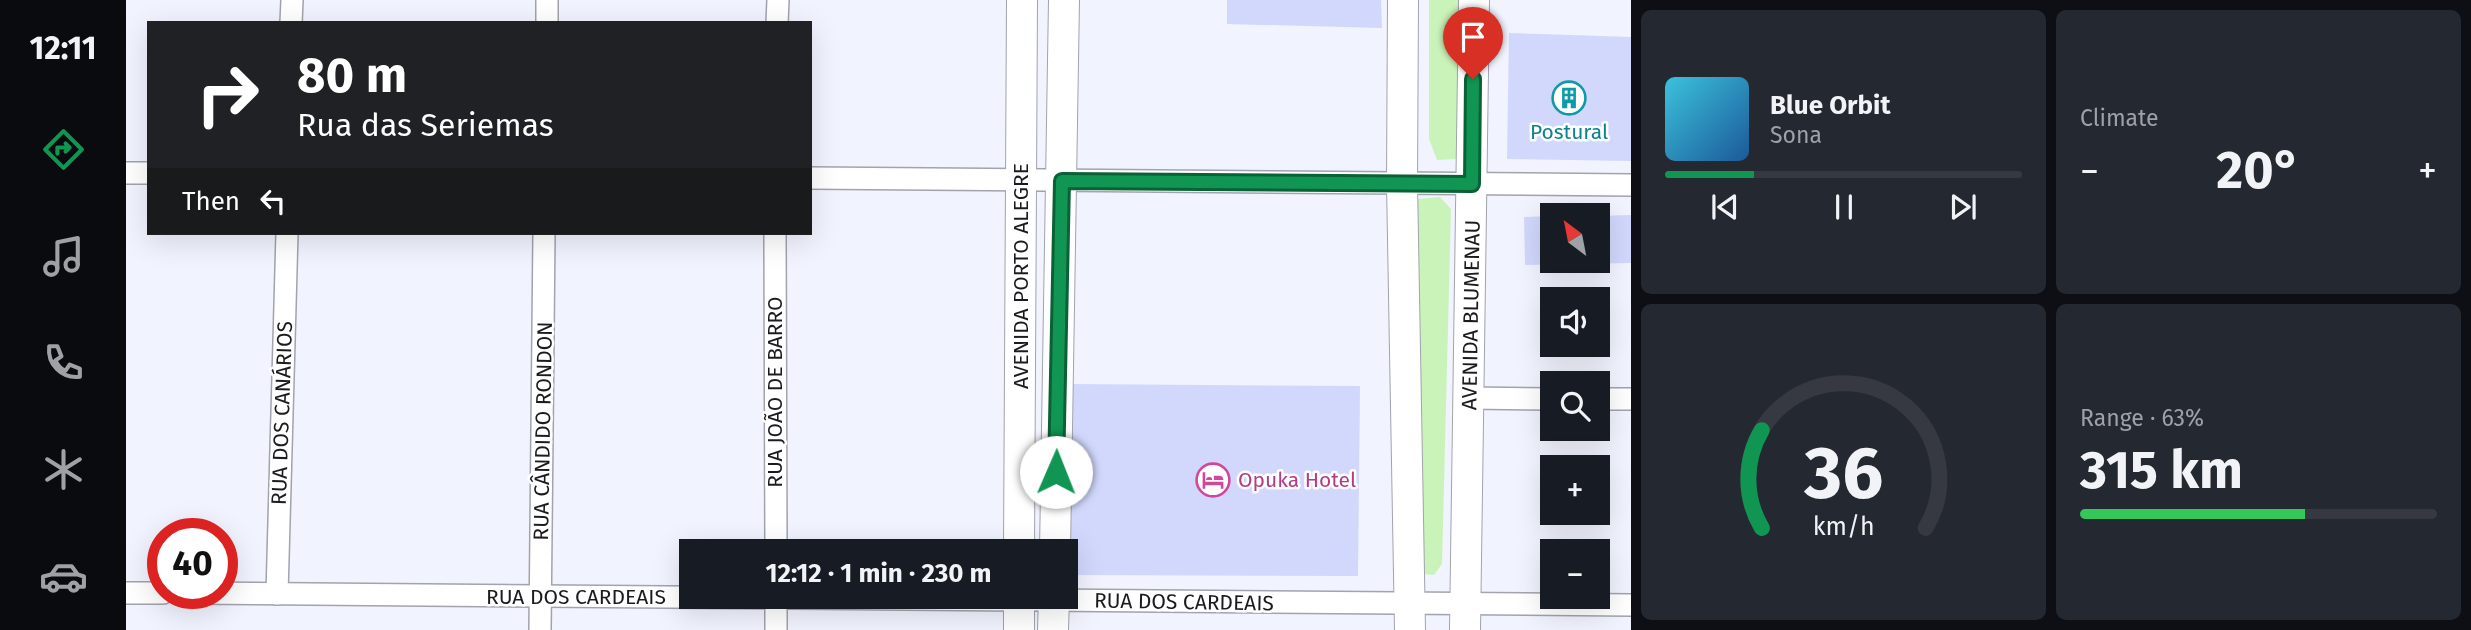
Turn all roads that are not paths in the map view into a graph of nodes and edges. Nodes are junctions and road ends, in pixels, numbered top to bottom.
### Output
1 (292, 0) edge
2 (547, 0) edge
3 (778, 0) edge
4 (1022, 0) edge
5 (1064, 0) edge
6 (1403, 0) edge
7 (1474, 0) edge
8 (292, 21) edge
9 (547, 21) edge
10 (778, 21) edge
11 (126, 173) edge
12 (147, 173) edge
13 (812, 178) edge
14 (1022, 180) junction
15 (1062, 181) junction
16 (1402, 183) junction
17 (1472, 184) junction
18 (1631, 185) edge
19 (287, 235) edge
20 (544, 235) edge
21 (775, 235) edge
22 (1470, 398) junction
23 (1540, 399) edge
24 (1610, 399) edge
25 (1631, 399) edge
26 (776, 539) edge
27 (1019, 539) edge
28 (1055, 539) edge
29 (126, 593) edge
30 (147, 593) edge
31 (238, 594) edge
32 (277, 594) junction
33 (541, 596) junction
34 (679, 597) edge
35 (1631, 606) edge
36 (776, 609) edge
37 (1054, 609) edge
38 (1410, 617) edge
39 (1465, 617) edge
40 (541, 630) edge
41 (776, 630) edge

1 - 8 street
2 - 9 street
3 - 10 street
4 - 14 main road, AVENIDA PORTO ALEGRE
5 - 15 main road, AVENIDA PORTO ALEGRE
6 - 16 main road
7 - 17 main road, AVENIDA BLUMENAU
11 - 12 street
13 - 14 street
14 - 15 street
14 - 27 main road, AVENIDA PORTO ALEGRE
15 - 16 street
15 - 28 main road, AVENIDA PORTO ALEGRE
16 - 17 street
16 - 38 main road
17 - 18 street
17 - 22 main road, AVENIDA BLUMENAU
19 - 32 street, RUA DOS CANÁRIOS
20 - 33 street, RUA CÂNDIDO RONDON
21 - 26 street, RUA JOÃO DE BARRO
22 - 23 street
22 - 39 main road, AVENIDA BLUMENAU
24 - 25 street
29 - 30 street
31 - 32 street, RUA DOS CARDEAIS
32 - 33 street, RUA DOS CARDEAIS
33 - 34 street, RUA DOS CARDEAIS
33 - 40 street, RUA CÂNDIDO RONDON
35 - 39 street, RUA DOS CARDEAIS
36 - 41 street
37 - 38 street, RUA DOS CARDEAIS
38 - 39 street, RUA DOS CARDEAIS

